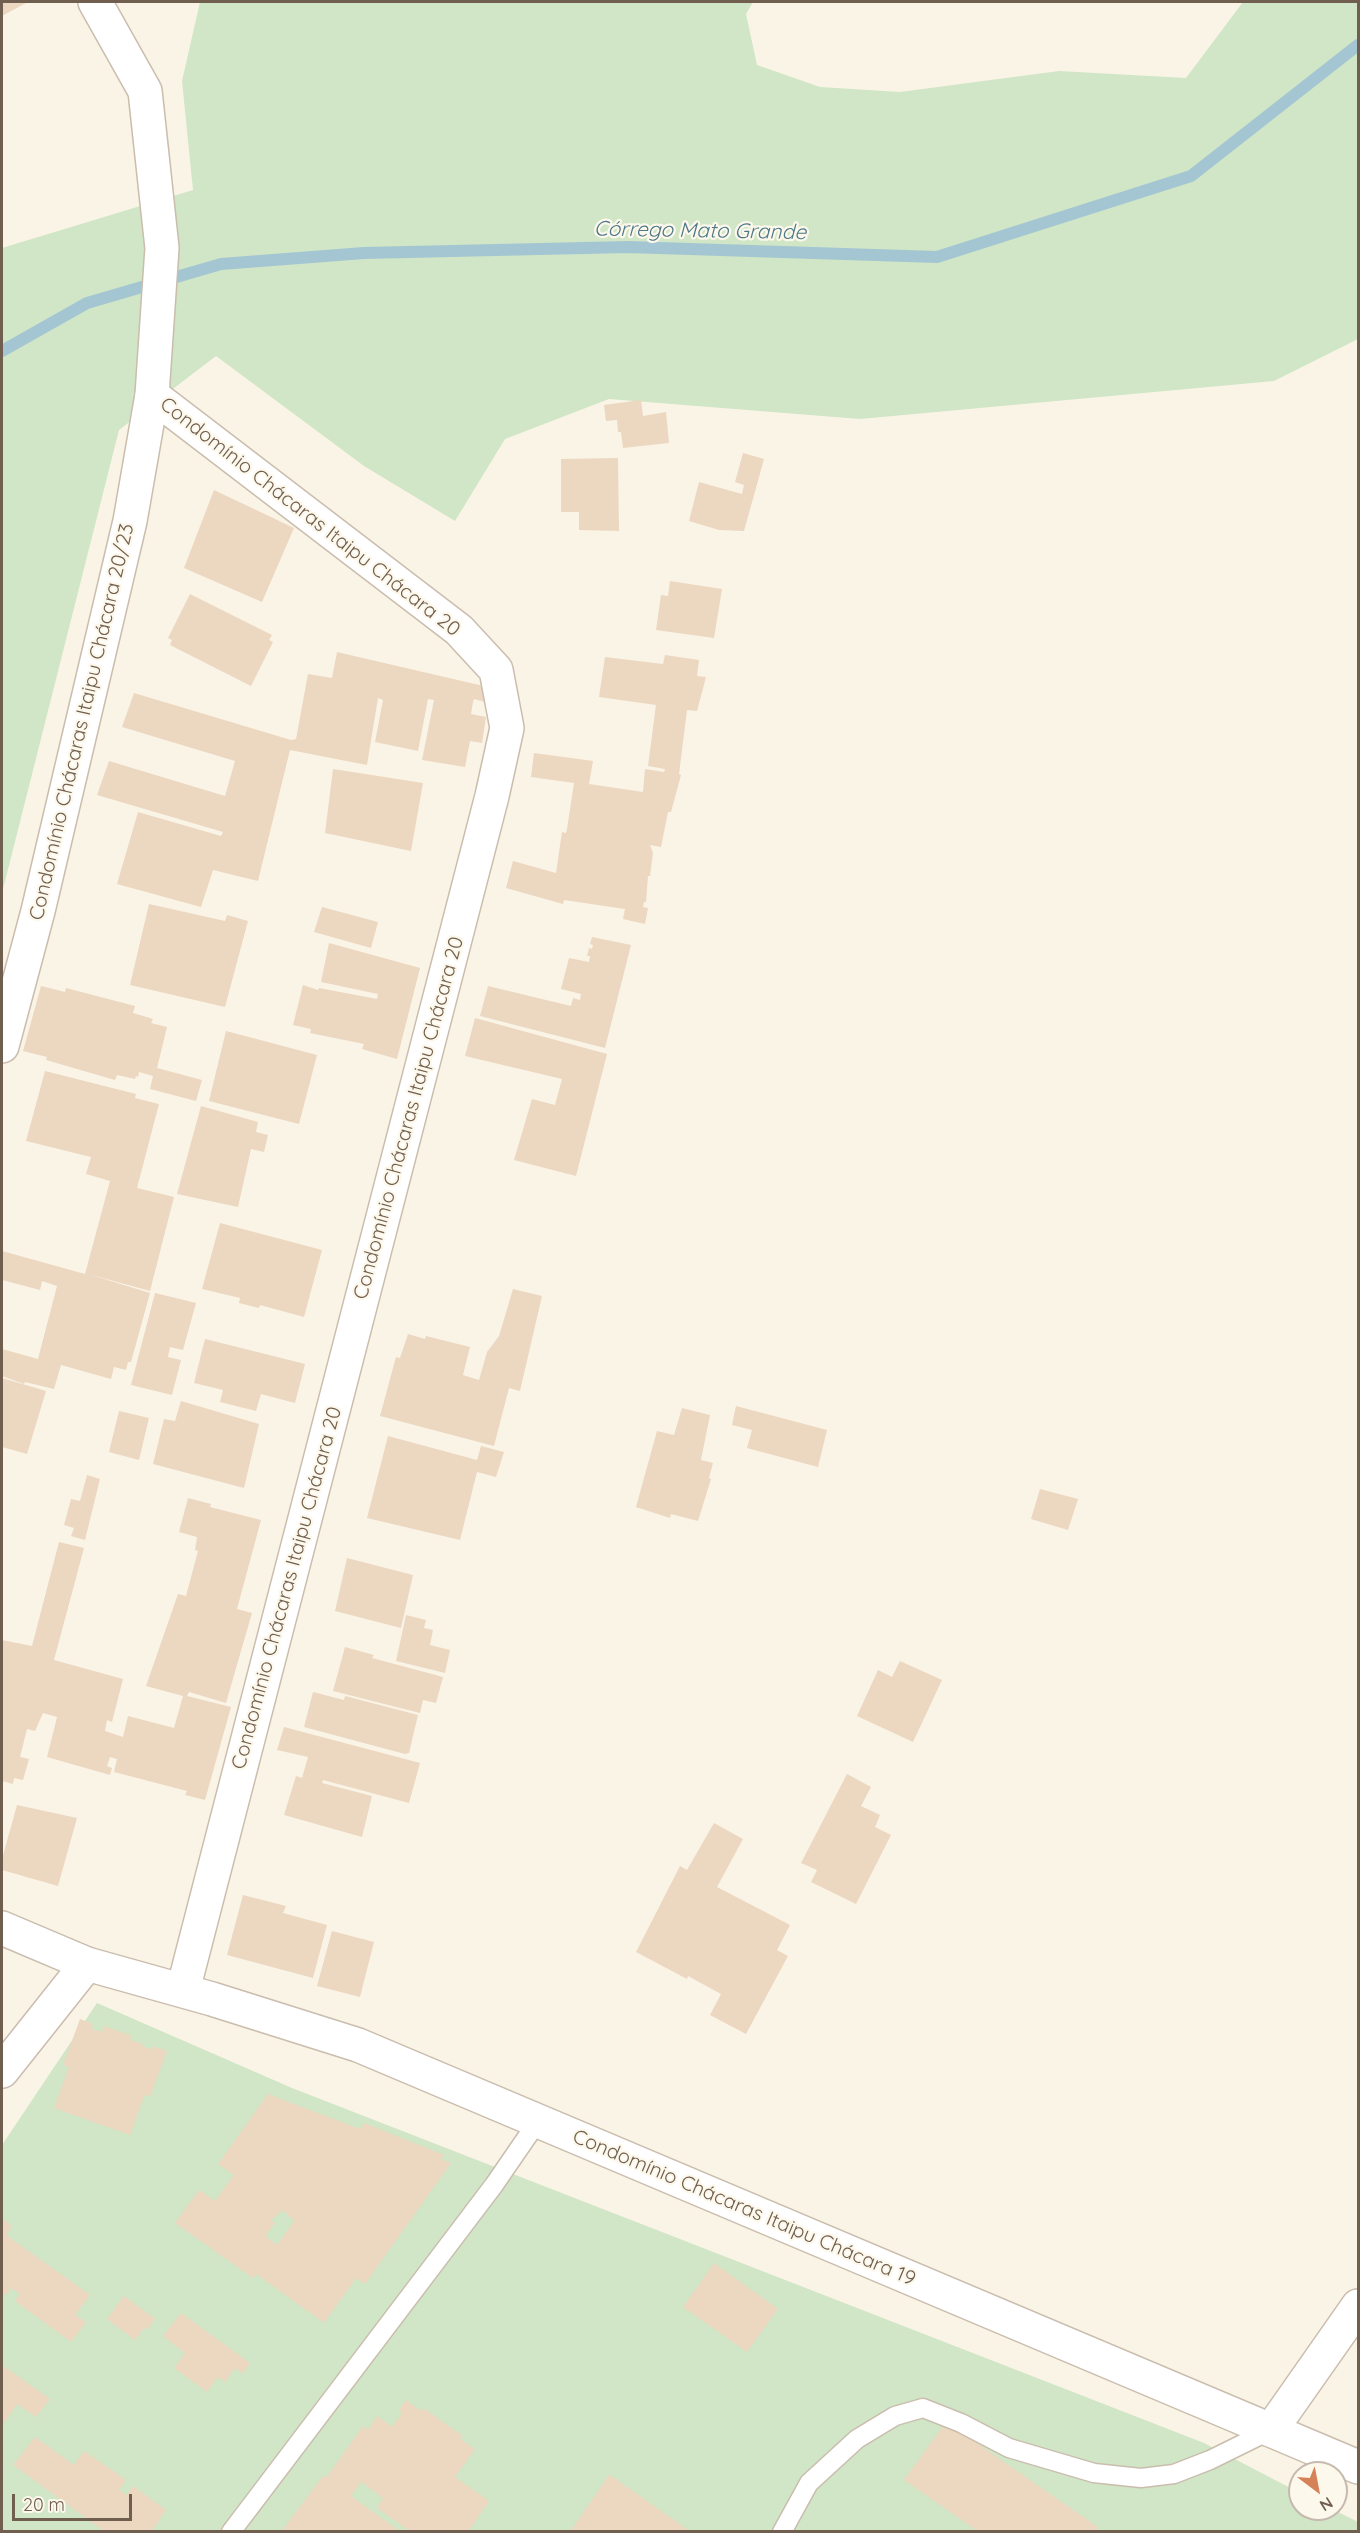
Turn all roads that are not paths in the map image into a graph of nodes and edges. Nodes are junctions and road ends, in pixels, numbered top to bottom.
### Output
1 (95, 2) edge
2 (152, 395) junction
3 (2, 1046) edge
4 (2, 1928) edge
5 (87, 1964) junction
6 (198, 1994) junction
7 (2, 2072) edge
8 (538, 2121) junction
9 (1359, 2306) edge
10 (1271, 2430) junction
11 (1359, 2467) edge
12 (231, 2532) edge
13 (782, 2532) edge

1 - 2 street, Condomínio Chácaras Itaipu Chácara 20/23
2 - 3 street, Condomínio Chácaras Itaipu Chácara 20/23
2 - 6 street, Condomínio Chácaras Itaipu Chácara 20
4 - 5 street
5 - 6 street
5 - 7 street
6 - 8 street, Condomínio Chácaras Itaipu Chácara 19
8 - 10 street, Condomínio Chácaras Itaipu Chácara 19
8 - 12 lane
9 - 10 street
10 - 11 street, Condomínio Chácaras Itaipu Chácara 19
10 - 13 lane

